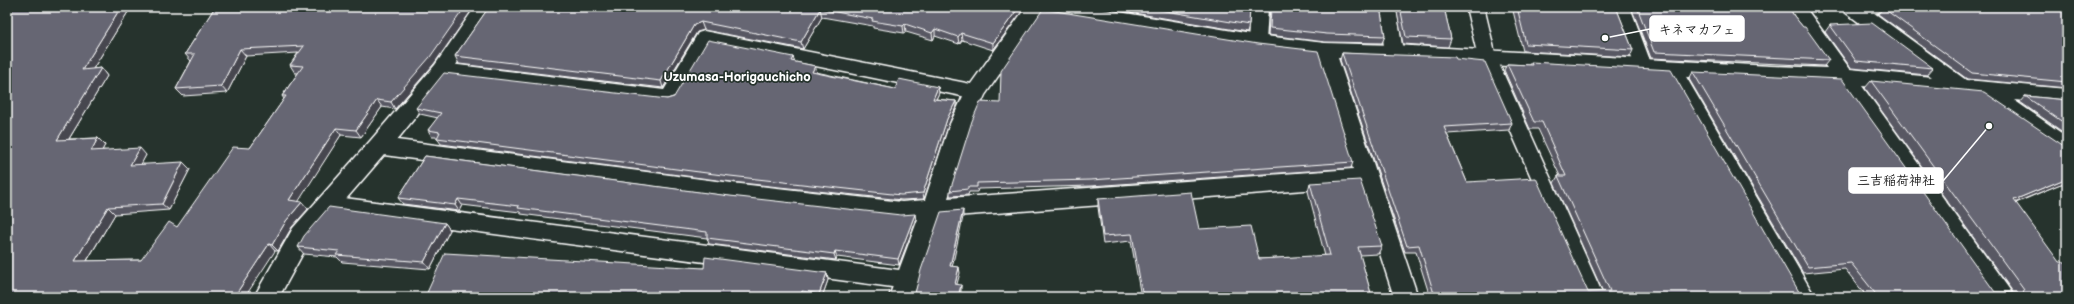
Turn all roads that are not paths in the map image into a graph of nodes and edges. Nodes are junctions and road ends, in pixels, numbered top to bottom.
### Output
1 (1036, 7) edge
2 (1047, 7) edge
3 (1259, 7) edge
4 (1387, 7) edge
5 (1475, 7) edge
6 (1621, 7) edge
7 (1794, 7) edge
8 (1877, 7) edge
9 (1853, 8) edge
10 (484, 9) edge
11 (1257, 42) junction
12 (1325, 50) junction
13 (1394, 52) junction
14 (1487, 57) junction
15 (1643, 66) junction
16 (1672, 68) junction
17 (442, 70) junction
18 (1842, 76) junction
19 (1972, 88) junction
20 (976, 92) junction
21 (2067, 97) edge
22 (379, 146) junction
23 (2067, 148) edge
24 (1366, 177) junction
25 (329, 204) junction
26 (934, 209) junction
27 (904, 288) edge
28 (266, 297) edge
29 (1406, 297) edge
30 (1594, 297) edge
31 (1805, 297) edge
32 (2003, 297) edge

1 - 20 street
2 - 11 street
3 - 11 lane
4 - 13 lane
5 - 14 lane
6 - 15 lane
7 - 18 street
8 - 9 lane
9 - 19 street
10 - 17 street
11 - 12 street
12 - 13 street
12 - 24 street
13 - 14 street
14 - 15 street
14 - 30 lane
15 - 16 street
16 - 18 street
16 - 31 lane
17 - 20 lane
17 - 22 street
18 - 19 street
18 - 32 street
19 - 21 street
19 - 23 street
20 - 26 street
22 - 25 street
22 - 26 street
24 - 26 street
24 - 29 street
25 - 27 lane
25 - 28 street
26 - 27 street

